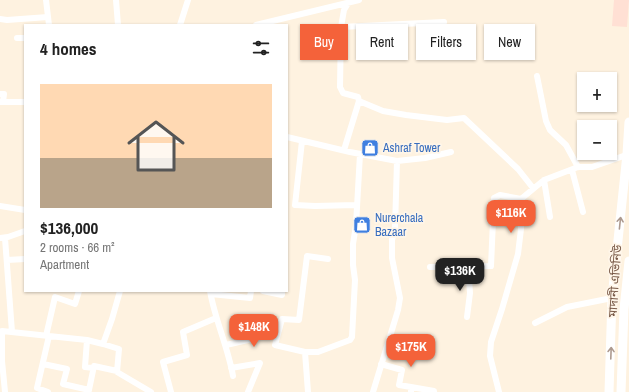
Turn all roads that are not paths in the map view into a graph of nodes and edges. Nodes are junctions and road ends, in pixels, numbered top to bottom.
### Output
1 (46, 0) edge
2 (116, 0) edge
3 (188, 0) edge
4 (359, 0) edge
5 (349, 1) edge
6 (48, 17) junction
7 (0, 19) edge
8 (444, 22) dead end
9 (49, 24) edge
10 (118, 24) edge
11 (180, 24) edge
12 (260, 24) edge
13 (342, 24) edge
14 (348, 27) edge
15 (17, 38) dead end
16 (24, 38) edge
17 (340, 60) edge
18 (537, 76) dead end
19 (0, 94) edge
20 (359, 101) junction
21 (2, 102) edge
22 (24, 102) edge
23 (629, 122) edge
24 (288, 137) edge
25 (302, 141) junction
26 (344, 150) junction
27 (451, 152) dead end
28 (360, 154) junction
29 (628, 154) edge
30 (398, 161) junction
31 (575, 169) junction
32 (544, 180) junction
33 (533, 188) junction
34 (521, 199) junction
35 (356, 204) junction
36 (0, 206) edge
37 (24, 210) edge
38 (583, 212) dead end
39 (550, 217) dead end
40 (24, 231) edge
41 (2, 238) edge
42 (24, 259) edge
43 (328, 259) dead end
44 (6, 260) junction
45 (629, 262) edge
46 (430, 267) dead end
47 (468, 267) junction
48 (79, 292) edge
49 (120, 292) edge
50 (210, 292) edge
51 (251, 292) edge
52 (268, 292) edge
53 (282, 292) edge
54 (612, 298) junction
55 (467, 317) dead end
56 (216, 318) junction
57 (535, 323) dead end
58 (12, 332) junction
59 (278, 333) junction
60 (48, 336) junction
61 (87, 340) junction
62 (103, 344) junction
63 (226, 345) junction
64 (305, 352) junction
65 (43, 364) junction
66 (381, 364) junction
67 (94, 368) junction
68 (231, 368) junction
69 (118, 371) junction
70 (626, 372) edge
71 (233, 376) dead end
72 (411, 390) edge
73 (5, 392) edge
74 (48, 392) edge
75 (151, 392) edge
76 (171, 392) edge
77 (248, 392) edge
78 (308, 392) edge
79 (373, 392) edge
80 (434, 392) edge
81 (499, 392) edge
82 (609, 392) edge
83 (621, 392) edge

1 - 6 street
2 - 10 street
3 - 11 street
4 - 5 street
5 - 12 street
5 - 13 street
6 - 7 street
6 - 9 street
8 - 14 street
15 - 16 street
17 - 20 street
18 - 31 street
19 - 21 street
20 - 26 street
20 - 33 street
21 - 22 street
23 - 29 main road, মাদানী এভিনিউ
24 - 25 street
25 - 26 street
25 - 35 street
26 - 28 street
27 - 30 street
28 - 30 street
28 - 35 street
29 - 31 street
54 -> 29 main road, মাদানী এভিনিউ
30 - 66 street
31 - 32 street
31 - 38 street
32 - 33 street
32 - 39 street
33 - 34 street
34 - 47 street
34 - 81 street
35 - 64 street
36 - 37 street
40 - 41 street
41 - 44 street
42 - 44 street
43 - 59 street
44 - 58 street
45 - 70 main road, মাদানী এভিনিউ
46 - 47 street
47 - 55 street
48 - 60 street
49 - 62 street
50 - 51 street
50 - 56 street
52 - 53 street
54 - 57 street
82 -> 54 main road, মাদানী এভিনিউ
56 - 63 street
56 - 76 street
58 - 60 street
58 - 73 street
59 - 63 street
59 - 64 street
60 - 61 street
60 - 65 street
61 - 62 street
61 - 67 street
62 - 69 street
63 - 68 street
64 - 78 street
65 - 67 street
65 - 74 street
66 - 72 street
66 - 79 street
67 - 69 street
68 - 71 street
68 - 77 street
69 - 75 street
70 - 83 main road, মাদানী এভিনিউ
72 - 80 street

